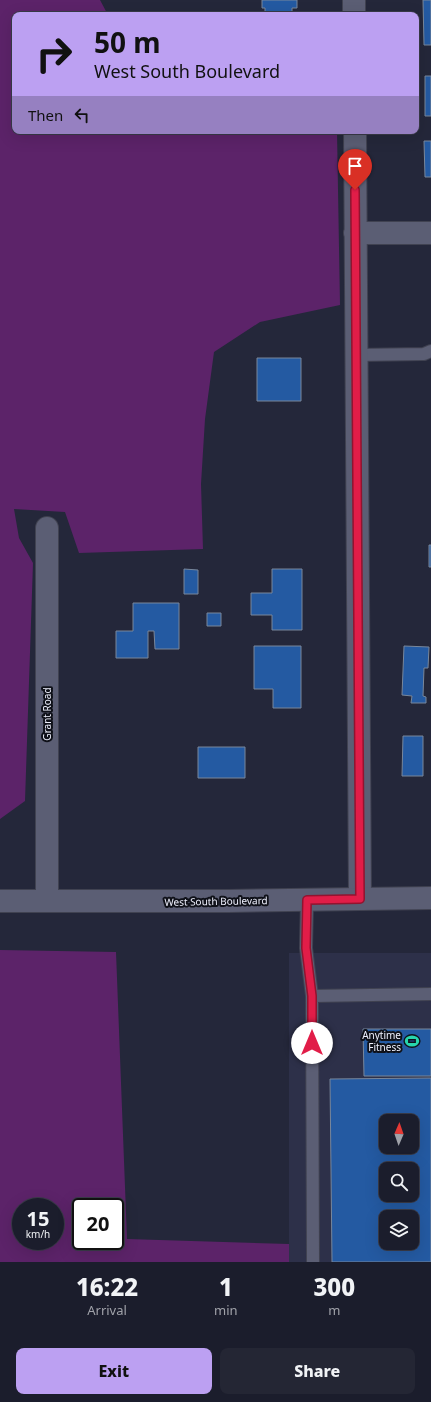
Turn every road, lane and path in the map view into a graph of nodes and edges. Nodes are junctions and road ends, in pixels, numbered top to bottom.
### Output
1 (354, 0) edge
2 (354, 12) edge
3 (355, 134) edge
4 (431, 233) edge
5 (355, 234) junction
6 (431, 351) edge
7 (356, 355) junction
8 (47, 528) dead end
9 (431, 898) edge
10 (360, 899) junction
11 (307, 900) junction
12 (0, 901) edge
13 (47, 901) junction
14 (431, 994) edge
15 (312, 996) junction
16 (313, 1262) edge

1 - 2 street
3 - 5 street
4 - 5 street
5 - 7 street
6 - 7 lane
7 - 10 street
8 - 13 street, Grant Road
9 - 10 street, West South Boulevard
10 - 11 street, West South Boulevard
11 - 13 street, West South Boulevard
11 - 15 lane
12 - 13 street, West South Boulevard
14 - 15 lane
15 - 16 lane

